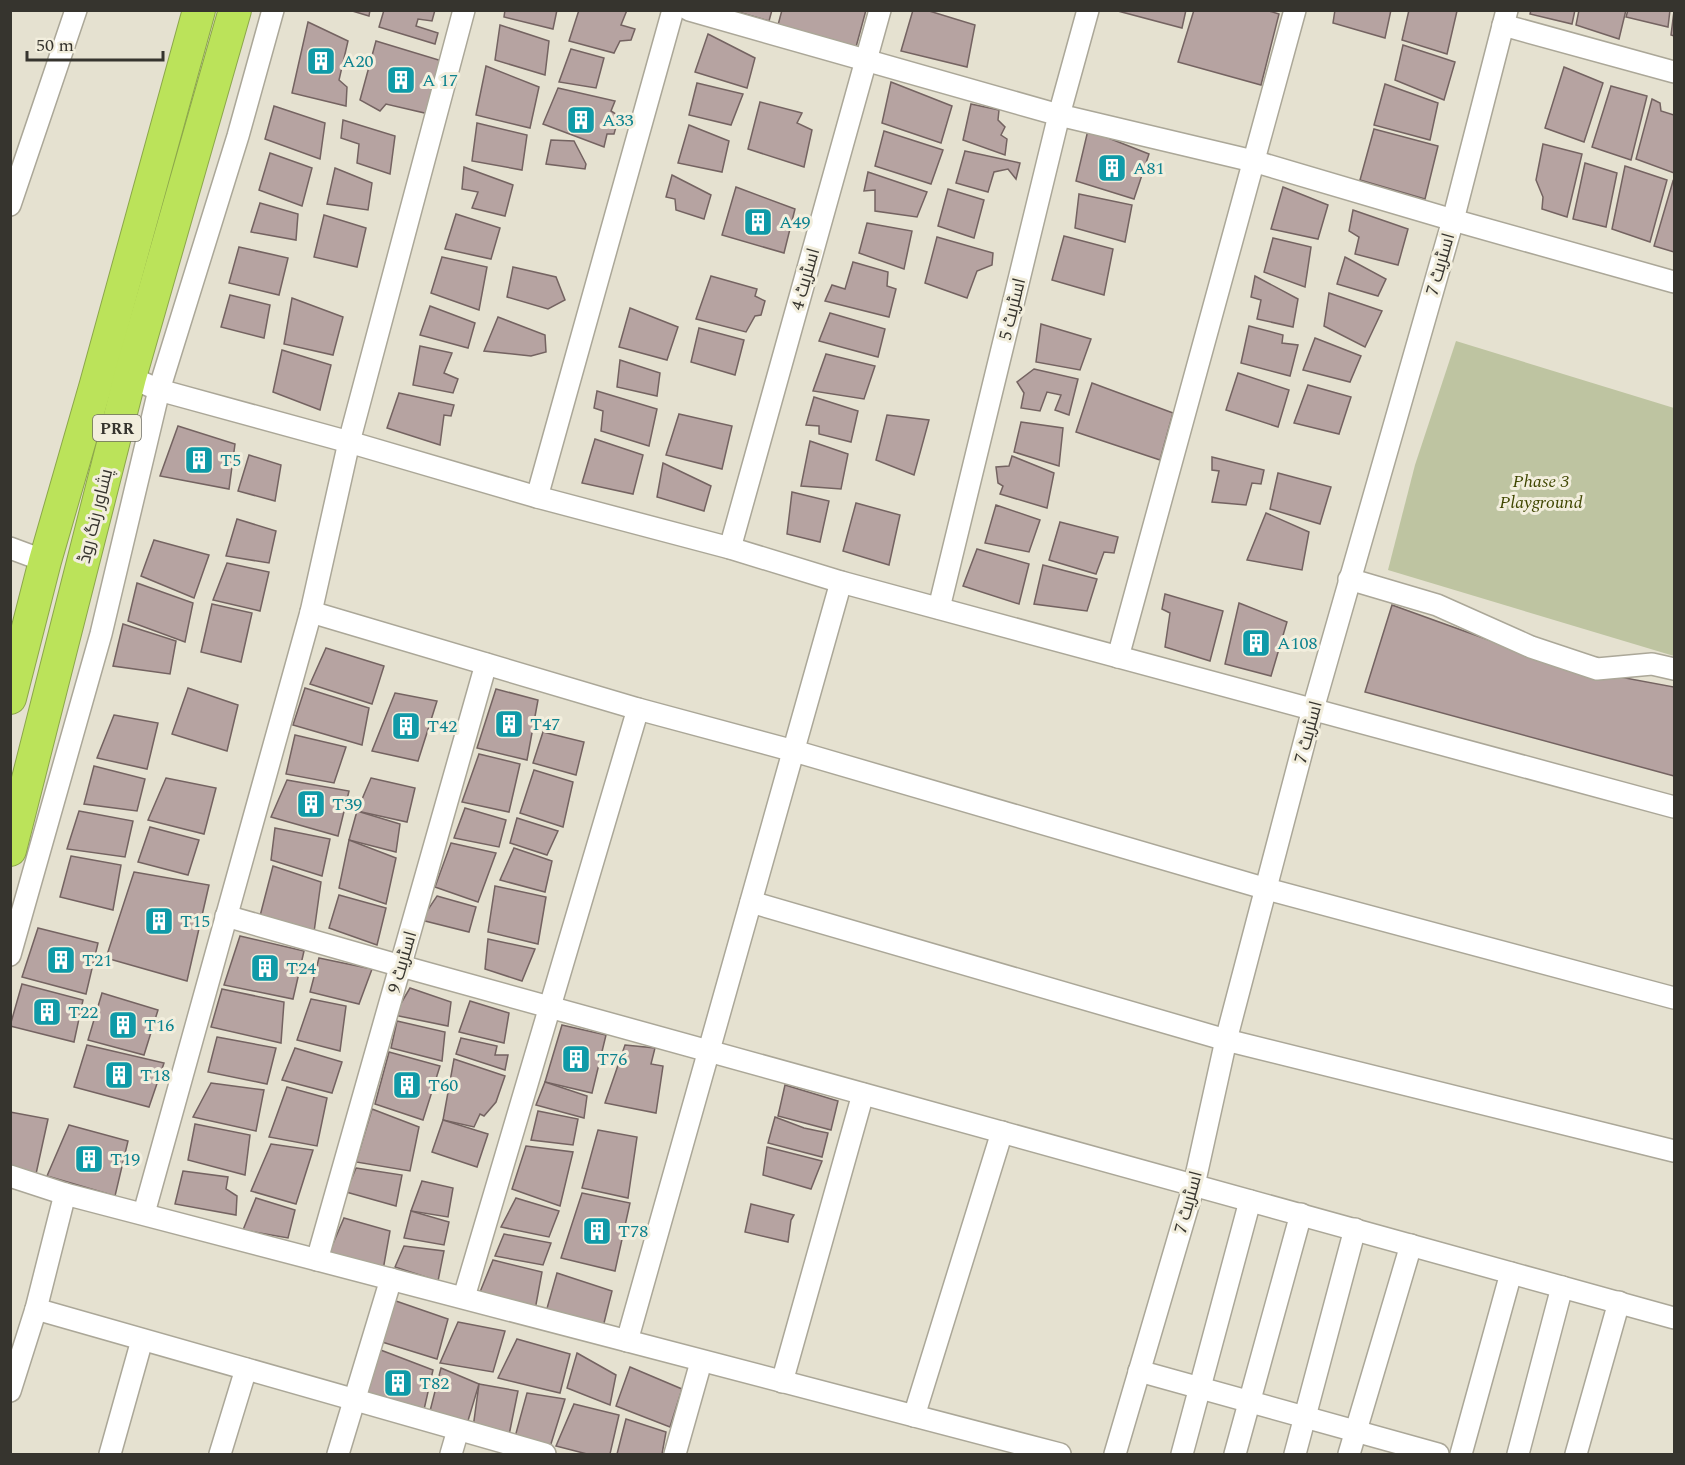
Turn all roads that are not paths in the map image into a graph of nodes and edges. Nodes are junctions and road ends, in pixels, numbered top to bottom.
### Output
1 (76, 10) edge
2 (199, 10) edge
3 (235, 10) edge
4 (273, 10) edge
5 (464, 10) edge
6 (673, 10) edge
7 (689, 10) edge
8 (880, 10) edge
9 (1088, 10) edge
10 (1294, 10) edge
11 (1505, 18) edge
12 (866, 60) junction
13 (1674, 72) edge
14 (1059, 115) junction
15 (1253, 161) junction
16 (10, 205) edge
17 (1453, 220) junction
18 (1674, 282) edge
19 (130, 377) junction
20 (159, 390) junction
21 (349, 442) junction
22 (537, 496) junction
23 (10, 548) edge
24 (730, 548) junction
25 (45, 561) junction
26 (1349, 579) junction
27 (841, 582) junction
28 (939, 609) junction
29 (311, 612) junction
30 (29, 622) junction
31 (66, 634) junction
32 (1118, 657) junction
33 (486, 664) junction
34 (1674, 669) edge
35 (10, 698) edge
36 (638, 708) junction
37 (1313, 709) junction
38 (794, 751) junction
39 (1674, 807) edge
40 (10, 850) edge
41 (1267, 889) junction
42 (751, 902) junction
43 (226, 916) junction
44 (10, 955) edge
45 (401, 966) junction
46 (1674, 998) edge
47 (550, 1007) junction
48 (1227, 1040) junction
49 (709, 1051) junction
50 (864, 1094) junction
51 (1002, 1132) junction
52 (1674, 1151) edge
53 (10, 1176) edge
54 (1194, 1185) junction
55 (65, 1194) junction
56 (1250, 1201) junction
57 (144, 1213) junction
58 (1301, 1214) junction
59 (1355, 1229) junction
60 (1412, 1245) junction
61 (317, 1260) junction
62 (1511, 1273) junction
63 (391, 1279) junction
64 (1562, 1287) junction
65 (464, 1297) junction
66 (1619, 1302) junction
67 (36, 1310) junction
68 (1674, 1318) edge
69 (142, 1340) junction
70 (627, 1341) junction
71 (701, 1362) junction
72 (246, 1369) junction
73 (1139, 1371) junction
74 (782, 1382) junction
75 (1200, 1388) junction
76 (10, 1391) edge
77 (354, 1400) junction
78 (1251, 1402) junction
79 (914, 1416) junction
80 (1305, 1418) junction
81 (458, 1430) junction
82 (1356, 1432) junction
83 (992, 1446) edge
84 (110, 1455) edge
85 (220, 1455) edge
86 (338, 1455) edge
87 (452, 1455) edge
88 (545, 1455) edge
89 (675, 1455) edge
90 (1060, 1455) edge
91 (1115, 1455) edge
92 (1182, 1455) edge
93 (1235, 1455) edge
94 (1295, 1455) edge
95 (1349, 1455) edge
96 (1438, 1455) edge
97 (1461, 1455) edge
98 (1518, 1455) edge
99 (1576, 1455) edge

1 - 16 street
2 - 25 highway, پشاور رنگ روڈ / PRR
3 - 19 highway, پشاور رنگ روڈ / PRR
4 - 20 street
5 - 21 street
6 - 22 street
7 - 12 street
8 - 12 street, اسٹریٹ 4
9 - 14 street, اسٹریٹ 5
10 - 15 street
11 - 13 street
11 - 17 street, اسٹریٹ 7
12 - 14 street
12 - 24 street, اسٹریٹ 4
14 - 15 street
14 - 28 street, اسٹریٹ 5
15 - 17 street
15 - 32 street
17 - 18 street
17 - 26 street, اسٹریٹ 7
19 - 20 street
19 - 31 highway, پشاور رنگ روڈ / PRR
20 - 21 street
20 - 44 street
21 - 22 street
21 - 29 street
22 - 24 street
23 - 25 street
24 - 27 street
25 - 30 highway, پشاور رنگ روڈ / PRR
26 - 34 street
26 - 37 street, اسٹریٹ 7
27 - 28 street
27 - 38 street
28 - 32 street
29 - 33 street
29 - 43 street
30 - 31 highway
30 - 35 highway, پشاور رنگ روڈ / PRR
31 - 40 highway, پشاور رنگ روڈ / PRR
32 - 37 street
33 - 36 street
33 - 45 street, اسٹریٹ 9
36 - 38 street
36 - 47 street
37 - 39 street
37 - 41 street, اسٹریٹ 7
38 - 41 street
38 - 42 street
41 - 46 street
41 - 48 street, اسٹریٹ 7
42 - 48 street
42 - 49 street
43 - 45 street
43 - 57 street
45 - 47 street
45 - 61 street, اسٹریٹ 9
47 - 49 street
47 - 65 street
48 - 52 street
48 - 54 street, اسٹریٹ 7
49 - 50 street
49 - 70 street
50 - 51 street
50 - 74 street
51 - 54 street
51 - 79 street
53 - 55 street
54 - 56 street
54 - 73 street, اسٹریٹ 7
55 - 57 street
55 - 67 street
56 - 58 street
56 - 75 street
57 - 61 street
58 - 59 street
58 - 78 street
59 - 60 street
59 - 80 street
60 - 62 street
60 - 82 street
61 - 63 street
62 - 64 street
62 - 97 street
63 - 65 street
63 - 77 street
64 - 66 street
64 - 98 street
65 - 70 street
66 - 68 street
66 - 99 street
67 - 69 street
67 - 76 street
69 - 72 street
69 - 84 street
70 - 71 street
71 - 74 street
71 - 89 street
72 - 77 street
72 - 85 street
73 - 75 street
73 - 91 street, اسٹریٹ 7
74 - 79 street
75 - 78 street
75 - 92 street
77 - 81 street
77 - 86 street
78 - 80 street
78 - 93 street
79 - 83 street
80 - 82 street
80 - 94 street
81 - 87 street
81 - 88 street
82 - 95 street
82 - 96 street
83 - 90 street

